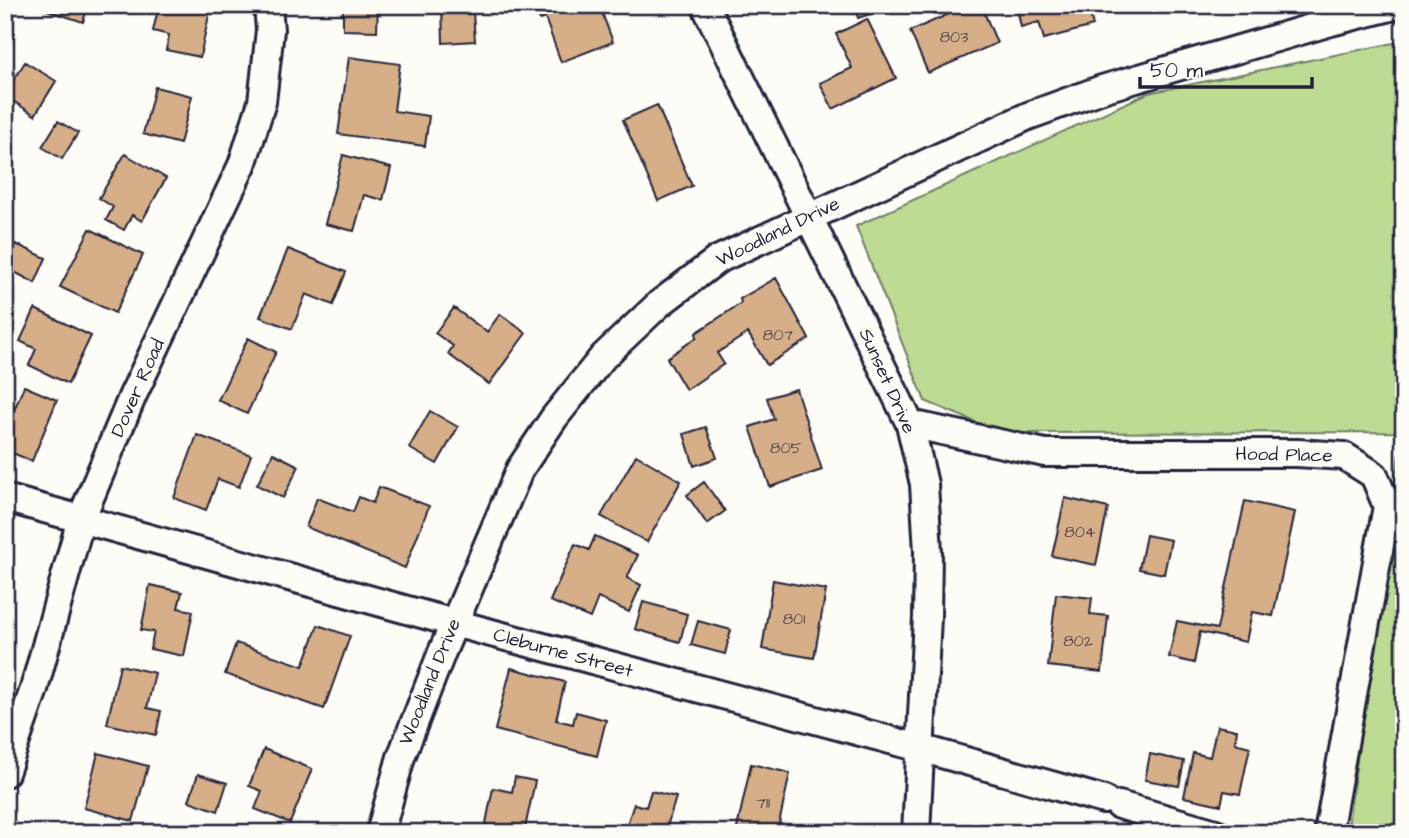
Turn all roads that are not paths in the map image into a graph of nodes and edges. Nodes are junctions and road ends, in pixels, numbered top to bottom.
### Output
1 (268, 5) edge
2 (705, 5) edge
3 (1399, 5) edge
4 (809, 216) junction
5 (910, 424) junction
6 (5, 498) edge
7 (81, 519) junction
8 (454, 623) junction
9 (920, 748) junction
10 (5, 774) edge
11 (380, 833) edge
12 (916, 833) edge
13 (1216, 833) edge
14 (1328, 833) edge

1 - 7 street, Dover Road
2 - 4 street, Sunset Drive
3 - 4 street, Woodland Drive
4 - 5 street, Sunset Drive
4 - 8 street, Woodland Drive
5 - 9 street, Sunset Drive
5 - 14 street, Hood Place
6 - 7 street, Cleburne Street
7 - 8 street, Cleburne Street
7 - 10 street, Dover Road
8 - 9 street, Cleburne Street
8 - 11 street, Woodland Drive
9 - 12 street, Sunset Drive
9 - 13 street, Cleburne Street

